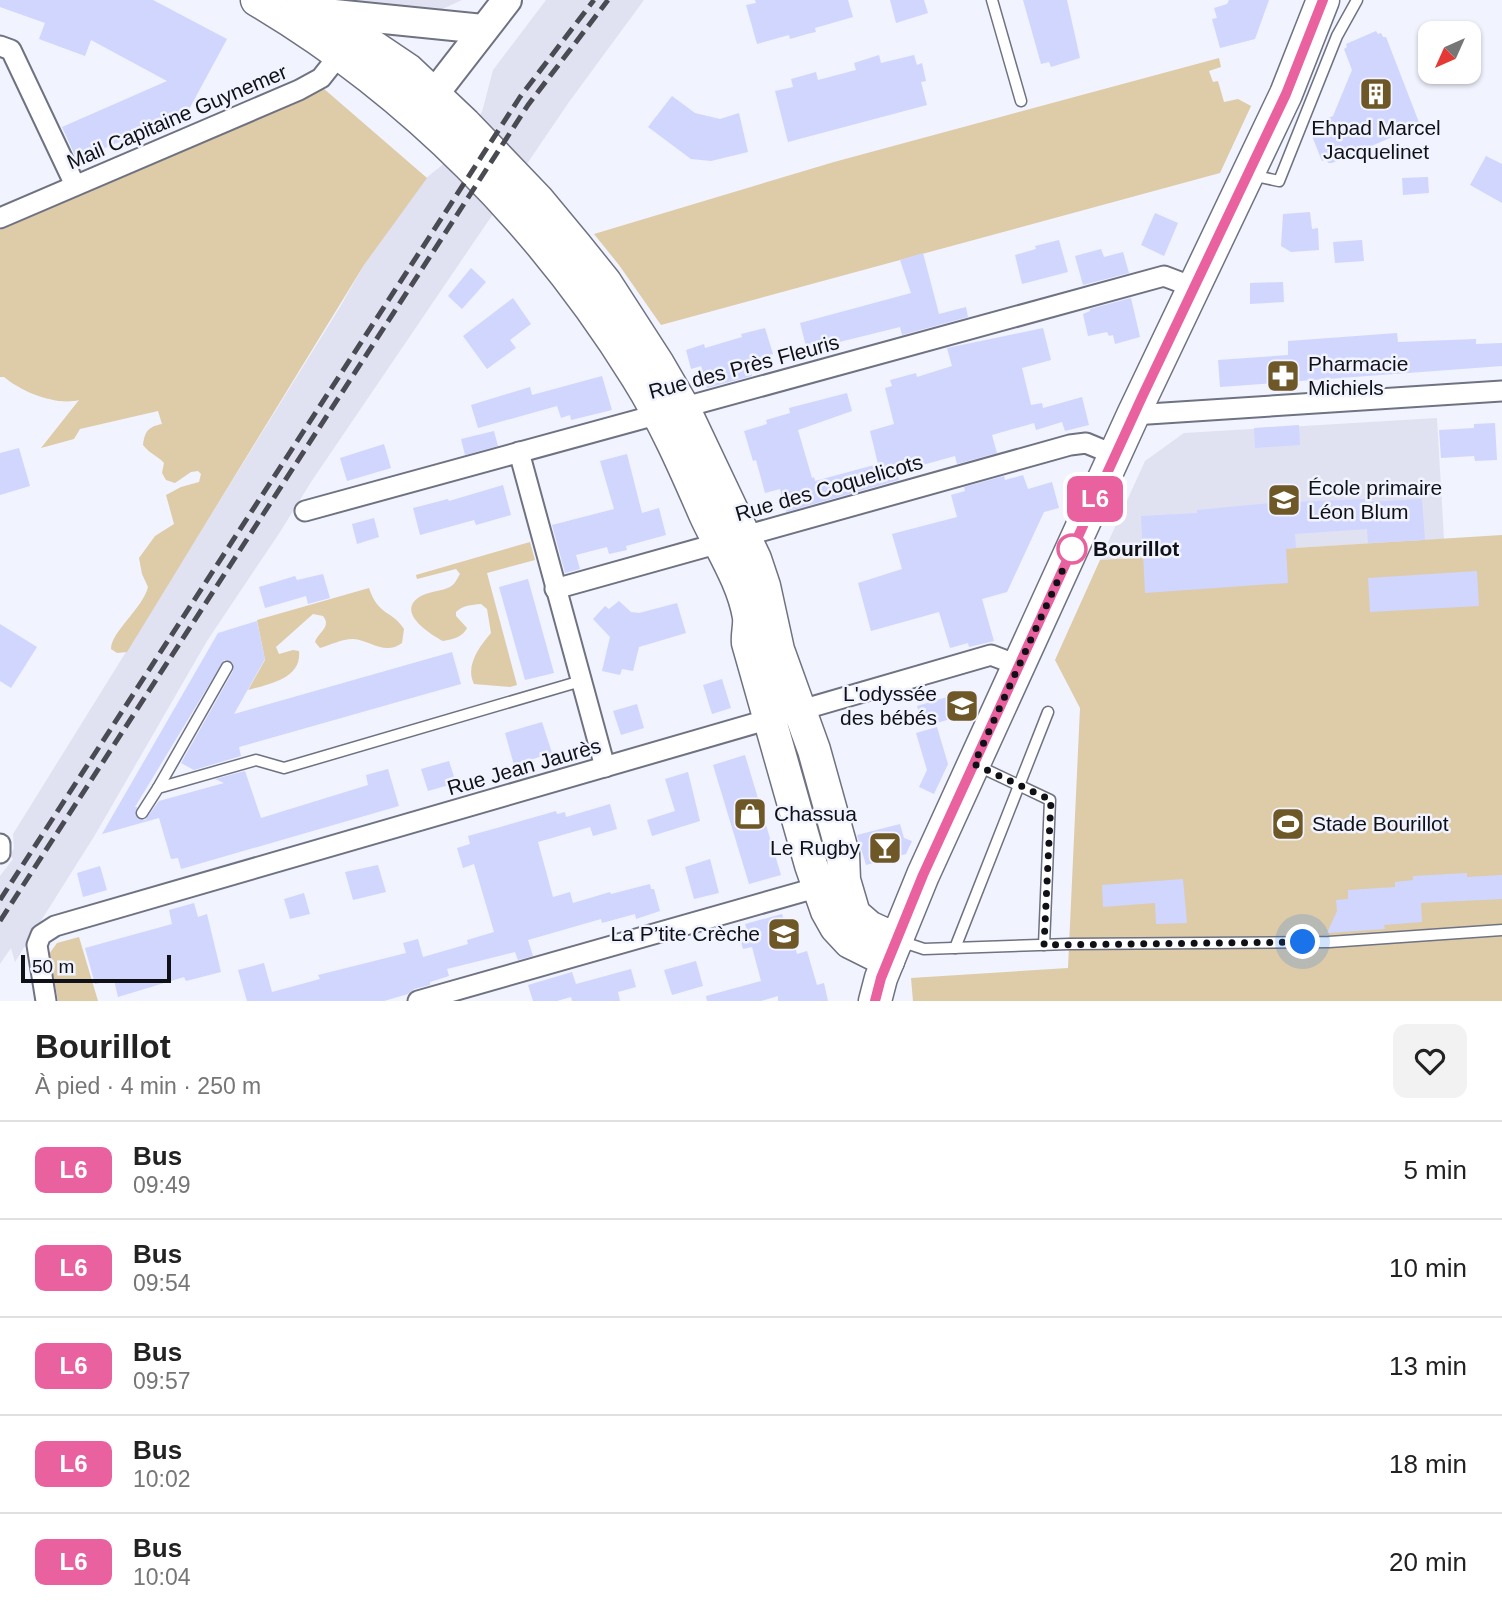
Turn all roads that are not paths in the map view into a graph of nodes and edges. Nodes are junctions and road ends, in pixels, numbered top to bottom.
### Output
1 (257, 0) edge
2 (507, 0) edge
3 (992, 0) edge
4 (1323, 0) edge
5 (1357, 0) edge
6 (315, 7) edge
7 (483, 29) junction
8 (348, 44) junction
9 (0, 46) edge
10 (1021, 101) dead end
11 (426, 105) junction
12 (1248, 174) junction
13 (75, 186) junction
14 (0, 218) edge
15 (1193, 287) junction
16 (1502, 391) edge
17 (670, 411) junction
18 (1133, 415) junction
19 (519, 452) junction
20 (1115, 455) junction
21 (305, 511) dead end
22 (731, 539) junction
23 (555, 589) junction
24 (1020, 666) junction
25 (228, 667) dead end
26 (581, 681) junction
27 (801, 710) junction
28 (1048, 712) dead end
29 (771, 719) junction
30 (974, 764) junction
31 (605, 767) junction
32 (1019, 785) junction
33 (158, 788) junction
34 (142, 813) dead end
35 (0, 844) edge
36 (0, 853) edge
37 (831, 884) junction
38 (1502, 930) edge
39 (1044, 945) junction
40 (955, 948) junction
41 (892, 950) junction
42 (46, 1001) edge
43 (418, 1001) edge
44 (875, 1001) edge

1 - 8 main road
2 - 7 main road
3 - 10 lane
4 - 12 main road
5 - 12 lane
6 - 7 main road
6 - 8 main road
7 - 11 main road
8 - 11 main road
8 - 13 street, Mail Capitaine Guynemer
9 - 13 street
11 - 17 main road
12 - 15 main road
13 - 14 street, Mail Capitaine Guynemer
15 - 17 street, Rue des Près Fleuris
15 - 18 main road
16 - 18 street
17 - 19 street, Rue des Près Fleuris
17 - 22 main road
18 - 20 main road
19 - 21 street, Rue des Près Fleuris
19 - 23 street
20 - 22 street, Rue des Coquelicots
20 - 24 main road
22 - 23 street, Rue des Coquelicots
22 - 27 main road
22 - 29 main road
23 - 26 street
24 - 27 street, Rue Jean Jaurès
24 - 30 main road
25 - 33 lane
26 - 31 street
26 - 33 lane
27 - 29 street, Rue Jean Jaurès
27 - 37 main road
28 - 32 lane
29 - 31 street, Rue Jean Jaurès
29 - 37 main road
30 - 32 lane
30 - 41 main road
31 - 42 street, Rue Jean Jaurès
32 - 39 lane
32 - 40 lane
33 - 34 lane
35 - 36 street
37 - 41 main road
37 - 43 street
38 - 39 lane
39 - 40 lane
40 - 41 lane
41 - 44 main road

